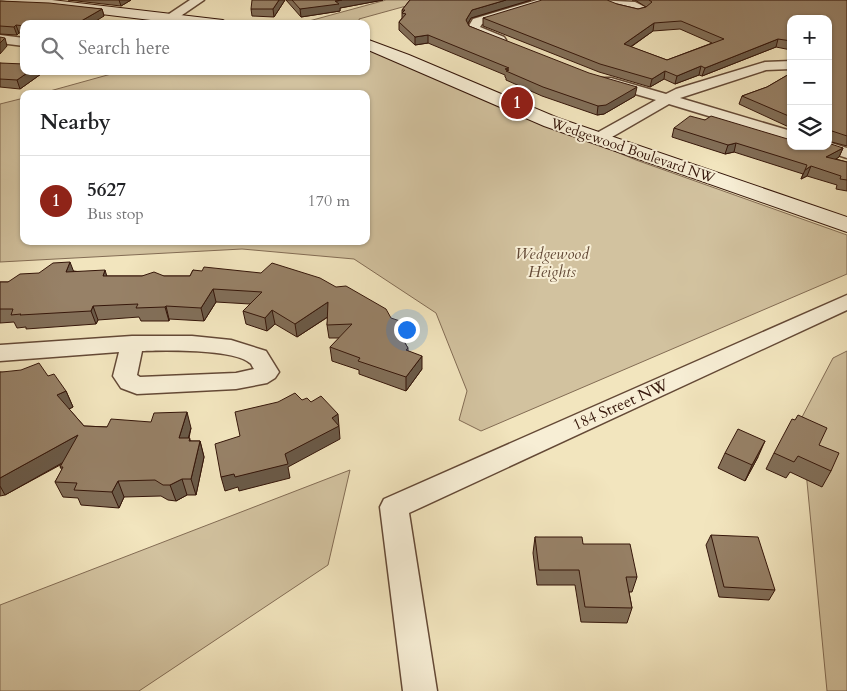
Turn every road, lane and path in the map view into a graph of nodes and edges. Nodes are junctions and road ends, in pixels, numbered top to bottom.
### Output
1 (180, 0) edge
2 (198, 0) edge
3 (549, 0) edge
4 (0, 2) edge
5 (156, 20) edge
6 (0, 39) edge
7 (20, 42) edge
8 (510, 44) edge
9 (370, 46) edge
10 (787, 57) edge
11 (787, 65) edge
12 (765, 66) junction
13 (593, 77) edge
14 (677, 102) junction
15 (787, 135) edge
16 (607, 141) junction
17 (832, 148) edge
18 (847, 153) edge
19 (803, 210) junction
20 (847, 217) edge
21 (847, 225) edge
22 (847, 302) edge
23 (132, 343) junction
24 (0, 353) edge
25 (420, 691) edge

1 - 5 street
2 - 5 street
3 - 8 street
4 - 5 street
6 - 7 street
9 - 16 street, Wedgewood Boulevard NW
10 - 12 street
11 - 12 street
12 - 14 street
13 - 14 street
14 - 15 street
14 - 16 street
16 - 19 street, Wedgewood Boulevard NW
17 - 18 street
19 - 20 street
19 - 21 street, Wedgewood Boulevard NW
22 - 25 street, 184 Street NW
23 - 23 street
23 - 24 street

